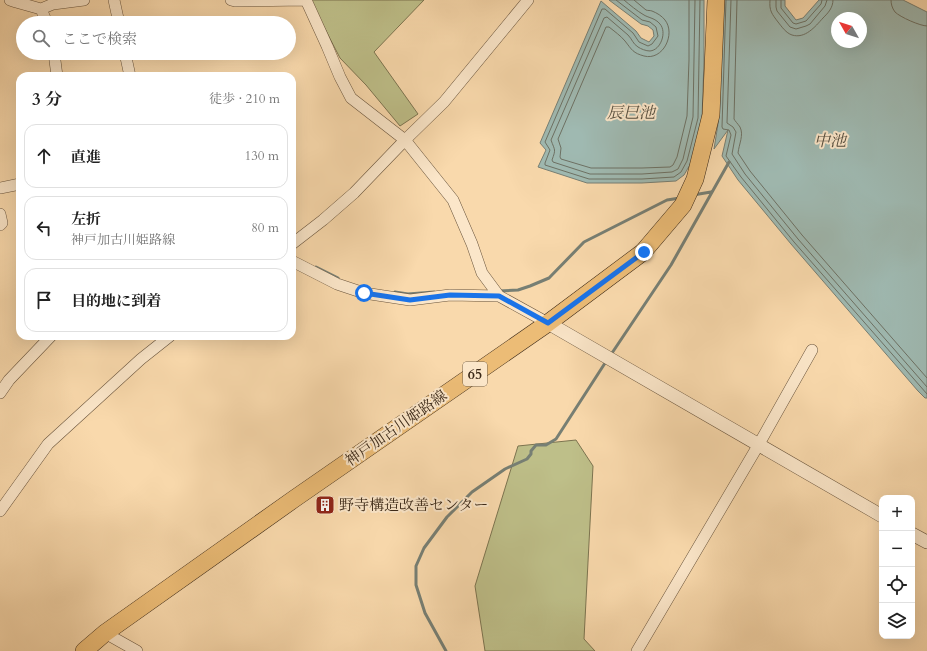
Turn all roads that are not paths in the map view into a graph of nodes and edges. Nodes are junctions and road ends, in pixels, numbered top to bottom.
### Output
1 (10, 0) edge
2 (84, 0) edge
3 (114, 0) edge
4 (231, 0) edge
5 (306, 0) edge
6 (528, 0) edge
7 (716, 0) edge
8 (41, 9) junction
9 (44, 16) edge
10 (117, 16) edge
11 (55, 60) edge
12 (127, 60) edge
13 (56, 72) edge
14 (129, 72) edge
15 (405, 140) junction
16 (16, 185) edge
17 (0, 188) edge
18 (0, 214) edge
19 (0, 225) edge
20 (296, 241) edge
21 (296, 263) edge
22 (499, 296) junction
23 (548, 323) junction
24 (47, 340) edge
25 (165, 340) edge
26 (812, 350) dead end
27 (0, 392) edge
28 (758, 444) junction
29 (0, 511) edge
30 (879, 514) edge
31 (915, 536) edge
32 (927, 542) edge
33 (105, 634) junction
34 (84, 651) edge
35 (137, 651) edge
36 (637, 651) edge

1 - 8 street
2 - 8 street
3 - 10 street
4 - 5 street
5 - 15 street
6 - 15 street
7 - 23 main road, 神戸加古川姫路線 / 65
8 - 9 street
11 - 13 street
12 - 14 street
15 - 20 street
15 - 22 street
16 - 17 street
18 - 19 street
21 - 22 street
22 - 23 street
23 - 28 street
23 - 33 main road, 神戸加古川姫路線 / 65
24 - 27 street
25 - 29 street
26 - 28 street
28 - 30 street
28 - 36 street
31 - 32 street
33 - 34 main road, 神戸加古川姫路線 / 65
33 - 35 street

